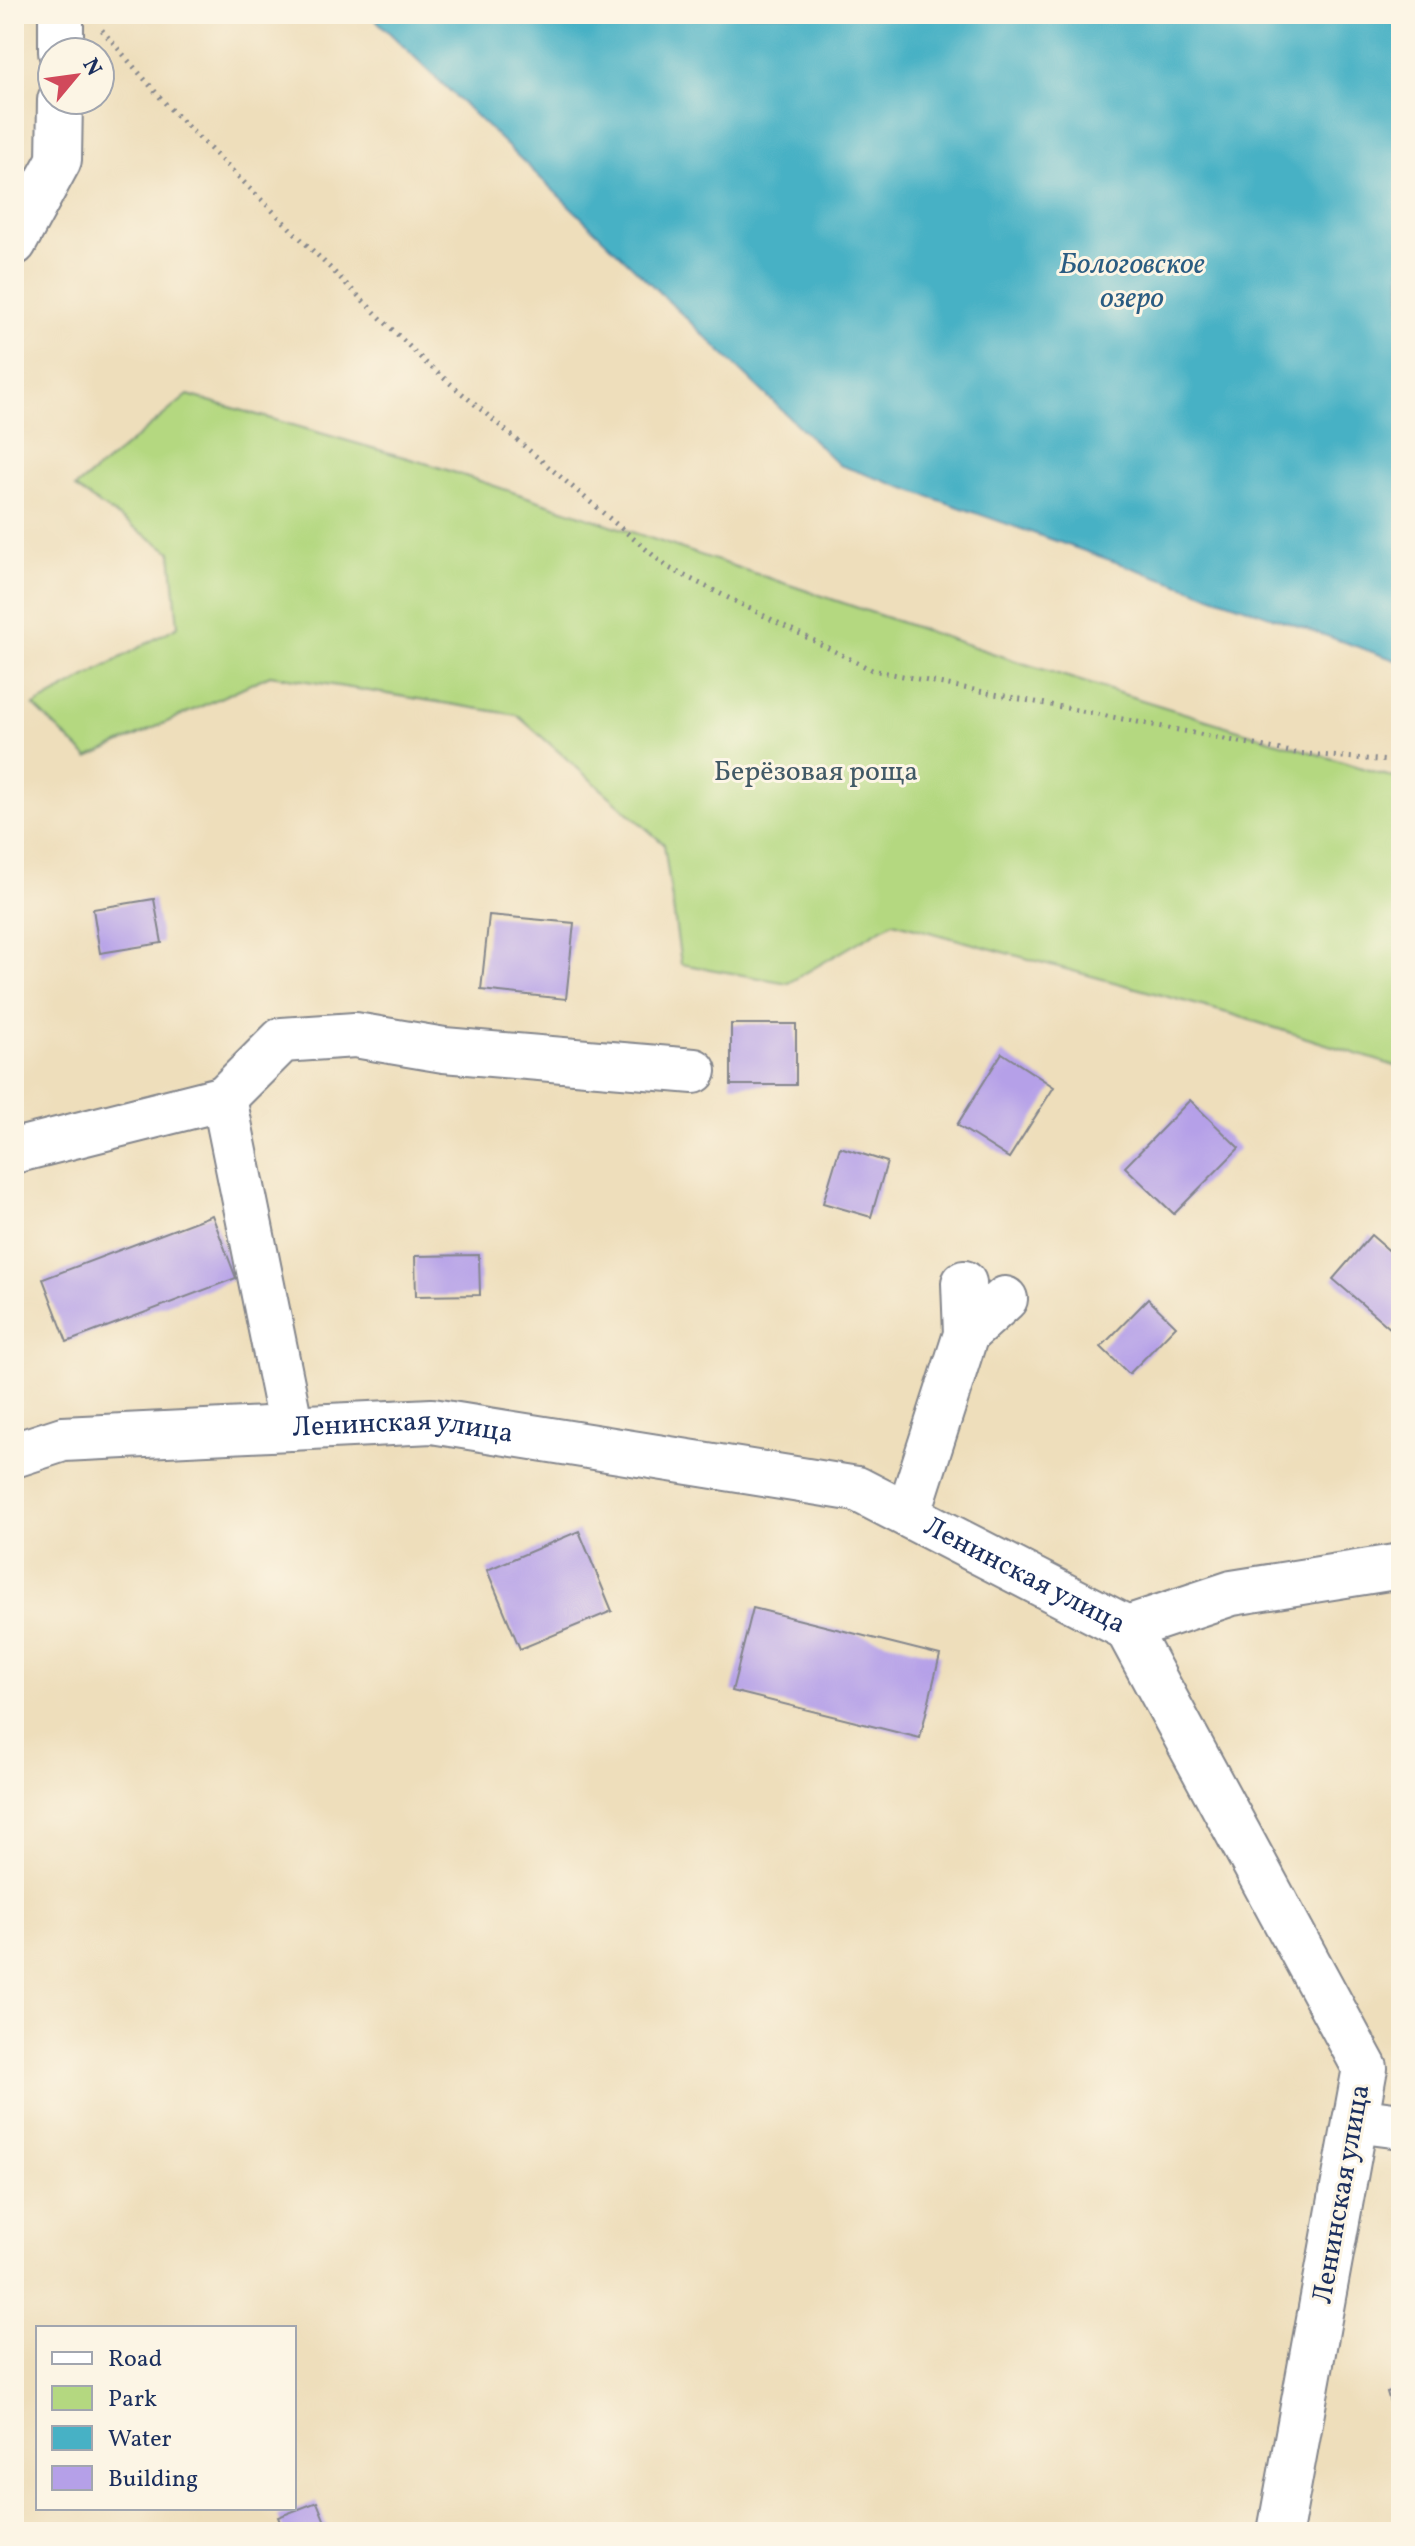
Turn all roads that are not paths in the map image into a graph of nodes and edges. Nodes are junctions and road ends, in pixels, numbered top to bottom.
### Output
1 (60, 116) edge
2 (14, 243) edge
3 (694, 1071) dead end
4 (224, 1098) junction
5 (14, 1151) edge
6 (964, 1283) dead end
7 (1005, 1299) dead end
8 (966, 1334) junction
9 (291, 1428) junction
10 (14, 1455) edge
11 (908, 1515) junction
12 (1401, 1566) edge
13 (1127, 1628) junction
14 (1355, 2120) junction
15 (1401, 2126) edge
16 (1280, 2532) edge

1 - 2 street
3 - 4 street
4 - 5 street
4 - 9 street
6 - 8 street
7 - 8 street
8 - 11 street
9 - 10 street, Ленинская улица
9 - 11 street, Ленинская улица
11 - 13 street, Ленинская улица
12 - 13 street
13 - 14 street, Ленинская улица
14 - 15 street
14 - 16 street, Ленинская улица

